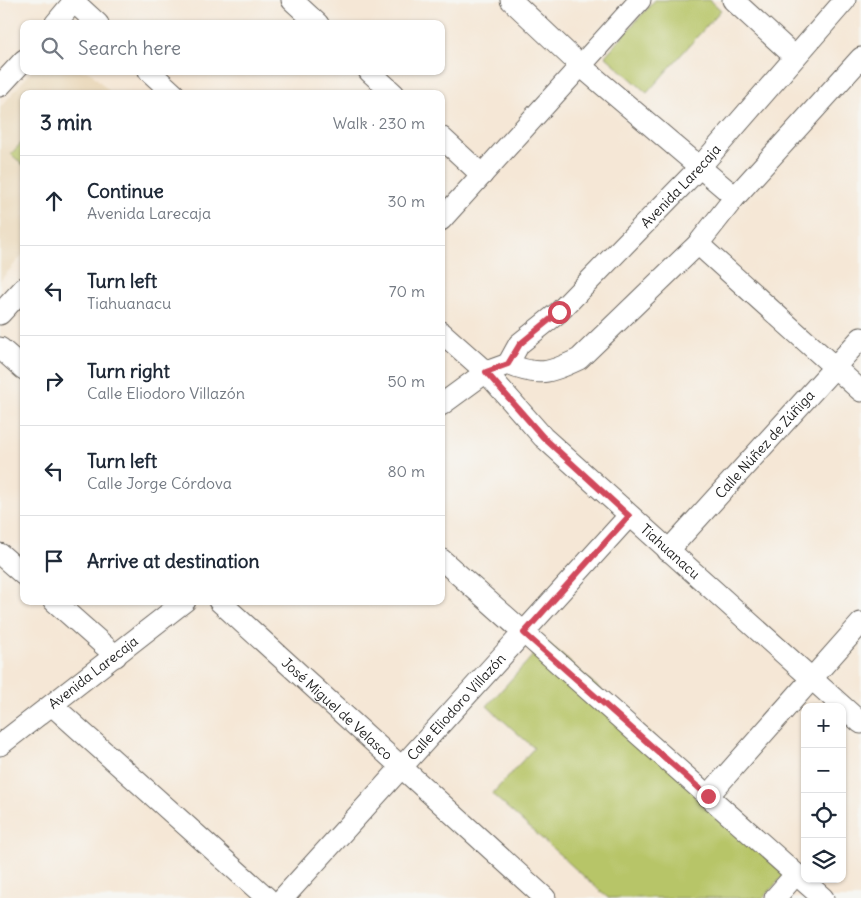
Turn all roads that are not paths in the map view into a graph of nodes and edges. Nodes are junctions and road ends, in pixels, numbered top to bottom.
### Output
1 (292, 0) edge
2 (511, 0) edge
3 (640, 0) edge
4 (732, 0) edge
5 (845, 0) edge
6 (74, 1) edge
7 (58, 20) edge
8 (94, 20) edge
9 (314, 20) edge
10 (794, 56) junction
11 (861, 58) edge
12 (20, 64) edge
13 (582, 66) junction
14 (153, 75) edge
15 (373, 75) edge
16 (0, 86) edge
17 (170, 90) edge
18 (390, 90) edge
19 (445, 141) edge
20 (699, 168) junction
21 (482, 175) junction
22 (735, 197) junction
23 (445, 216) edge
24 (698, 244) junction
25 (20, 292) edge
26 (0, 314) edge
27 (445, 336) edge
28 (861, 338) edge
29 (0, 348) edge
30 (508, 364) junction
31 (20, 366) edge
32 (835, 368) junction
33 (486, 372) junction
34 (861, 391) edge
35 (445, 402) edge
36 (629, 516) junction
37 (668, 551) junction
38 (0, 554) edge
39 (445, 563) edge
40 (20, 572) edge
41 (59, 605) edge
42 (180, 605) edge
43 (223, 605) edge
44 (861, 623) edge
45 (524, 633) junction
46 (116, 656) junction
47 (811, 679) junction
48 (53, 706) junction
49 (861, 723) edge
50 (0, 745) edge
51 (402, 768) junction
52 (708, 796) junction
53 (796, 874) junction
54 (539, 896) edge
55 (268, 898) edge
56 (283, 898) edge
57 (775, 898) edge
58 (823, 898) edge

1 - 9 street
2 - 13 street
3 - 13 street
4 - 10 street
5 - 10 street, Avenida Larecaja
6 - 7 street
6 - 8 street
10 - 20 street, Avenida Larecaja
11 - 22 street
12 - 16 street
13 - 20 street
13 - 21 street
14 - 17 street
15 - 18 street
19 - 21 street
20 - 22 street
20 - 30 street, Avenida Larecaja
21 - 23 street
22 - 24 street
24 - 30 street
24 - 32 street
25 - 26 street
27 - 33 street, Tiahuanacu
28 - 32 street, Calle Núñez de Zúñiga
29 - 31 street
30 - 33 street
32 - 34 street
32 - 37 street, Calle Núñez de Zúñiga
33 - 35 street
33 - 36 street, Tiahuanacu
36 - 37 street, Tiahuanacu
36 - 45 street, Calle Eliodoro Villazón
37 - 47 street, Tiahuanacu
38 - 40 street
39 - 45 street
41 - 46 street
42 - 46 street, Avenida Larecaja
43 - 51 street, José Miguel de Velasco
44 - 47 street
45 - 51 street, Calle Eliodoro Villazón
45 - 52 street
46 - 48 street, Avenida Larecaja
47 - 49 street, Tiahuanacu
47 - 52 street
48 - 50 street, Avenida Larecaja
48 - 55 street
51 - 54 street, José Miguel de Velasco
51 - 56 street, Calle Eliodoro Villazón
52 - 53 street
53 - 57 street
53 - 58 street

